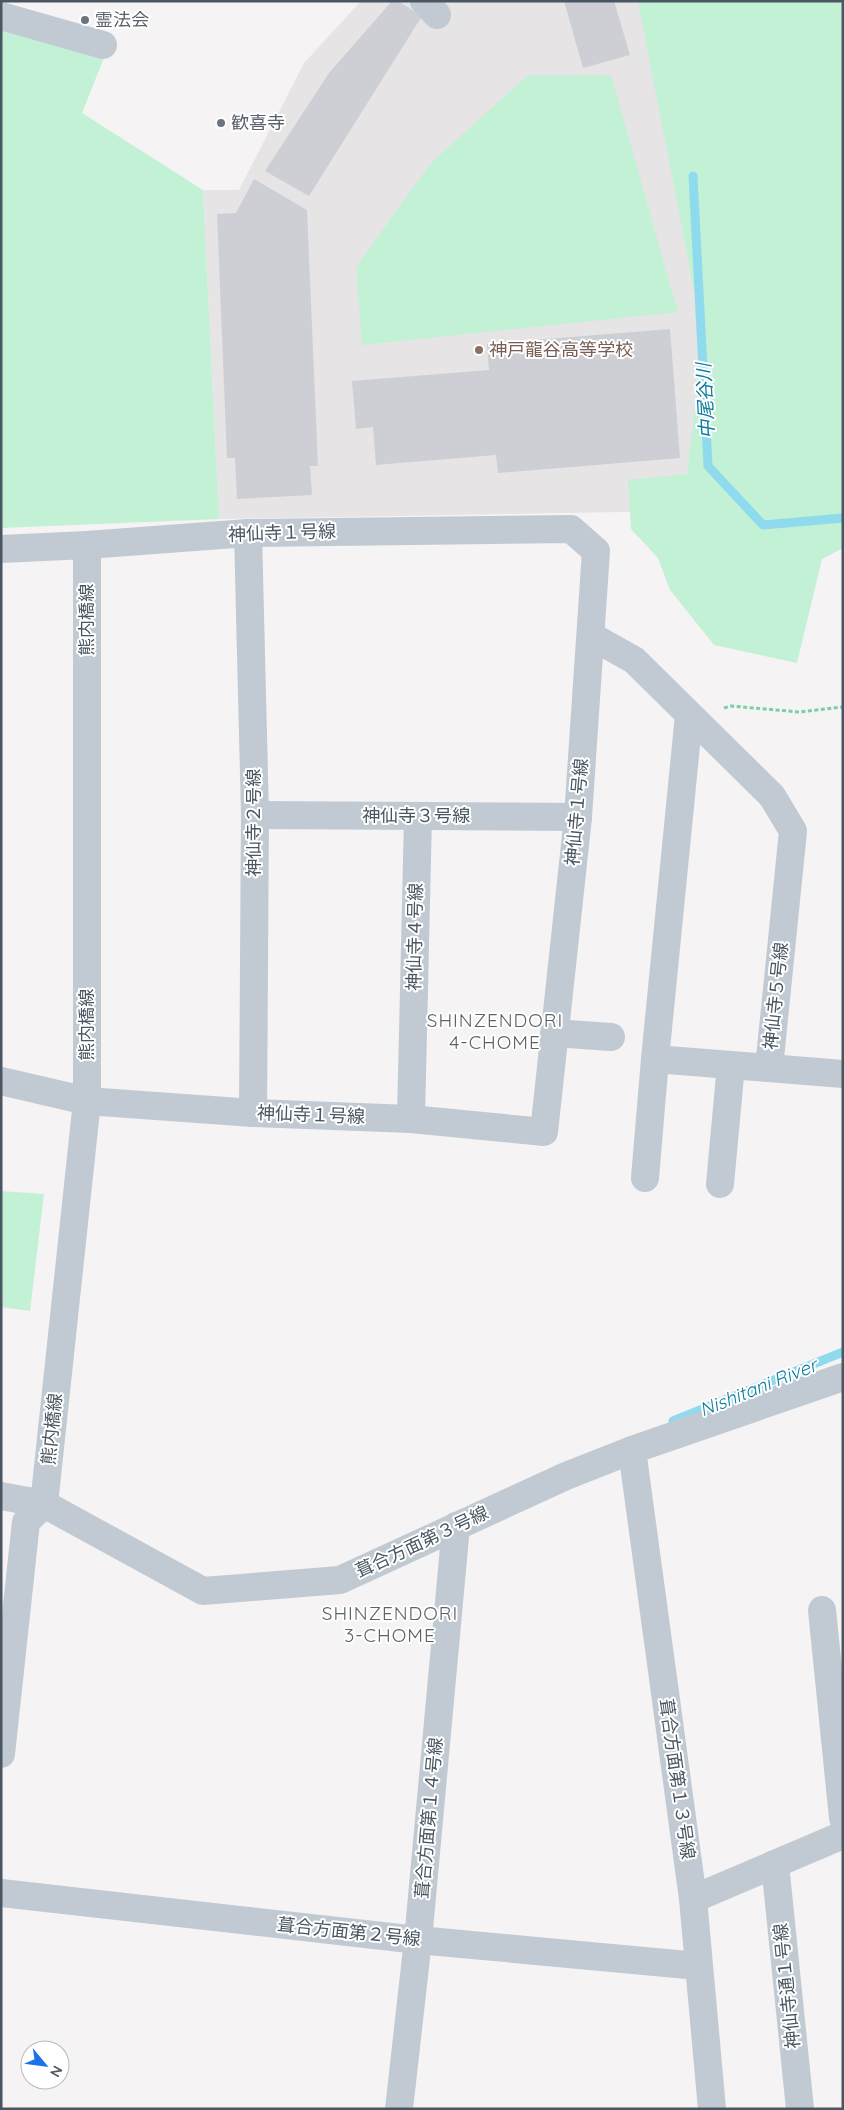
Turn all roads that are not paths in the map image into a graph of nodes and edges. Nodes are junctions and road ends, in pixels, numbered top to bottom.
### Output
1 (1, 16) edge
2 (103, 45) dead end
3 (248, 533) junction
4 (87, 545) junction
5 (1, 549) edge
6 (592, 636) junction
7 (689, 715) junction
8 (255, 815) junction
9 (418, 816) junction
10 (578, 817) junction
11 (554, 1034) junction
12 (611, 1037) dead end
13 (656, 1059) junction
14 (731, 1065) junction
15 (769, 1068) junction
16 (843, 1074) edge
17 (1, 1082) edge
18 (87, 1101) junction
19 (253, 1113) junction
20 (410, 1119) junction
21 (645, 1178) dead end
22 (720, 1184) dead end
23 (843, 1377) edge
24 (632, 1450) junction
25 (1, 1496) edge
26 (44, 1504) junction
27 (456, 1526) junction
28 (822, 1610) dead end
29 (1, 1754) edge
30 (843, 1818) edge
31 (843, 1835) edge
32 (775, 1864) junction
33 (1, 1893) edge
34 (693, 1899) junction
35 (418, 1940) junction
36 (698, 1966) junction
37 (399, 2109) edge
38 (712, 2109) edge
39 (800, 2109) edge

1 - 2 street
3 - 4 street, 神仙寺１号線
3 - 6 street, 神仙寺１号線
3 - 8 street, 神仙寺２号線
4 - 5 street, 神仙寺１号線
4 - 18 street, 熊内橋線
6 - 7 street, 神仙寺５号線
6 - 10 street, 神仙寺１号線
7 - 13 street
7 - 15 street, 神仙寺５号線
8 - 9 street, 神仙寺３号線
8 - 19 street, 神仙寺２号線
9 - 10 street, 神仙寺３号線
9 - 20 street, 神仙寺４号線
10 - 11 street, 神仙寺１号線
11 - 12 street
11 - 20 street, 神仙寺１号線
13 - 14 street, 神仙寺５号線
13 - 21 street
14 - 15 street, 神仙寺５号線
14 - 22 street
15 - 16 street
17 - 18 street, 神仙寺１号線
18 - 19 street, 神仙寺１号線
18 - 26 street, 熊内橋線
19 - 20 street, 神仙寺１号線
23 - 24 street, 葺合方面第３号線
24 - 27 street, 葺合方面第３号線
24 - 34 street, 葺合方面第１３号線
25 - 26 street, 葺合方面第３号線
26 - 27 street, 葺合方面第３号線
26 - 29 street
27 - 35 street, 葺合方面第１４号線
28 - 30 street
31 - 32 street
32 - 34 street
32 - 39 street, 神仙寺通１号線
33 - 35 street, 葺合方面第２号線
34 - 36 street, 葺合方面第１３号線
35 - 36 street, 葺合方面第２号線
35 - 37 street, 葺合方面第１４号線
36 - 38 street, 葺合方面第１３号線

